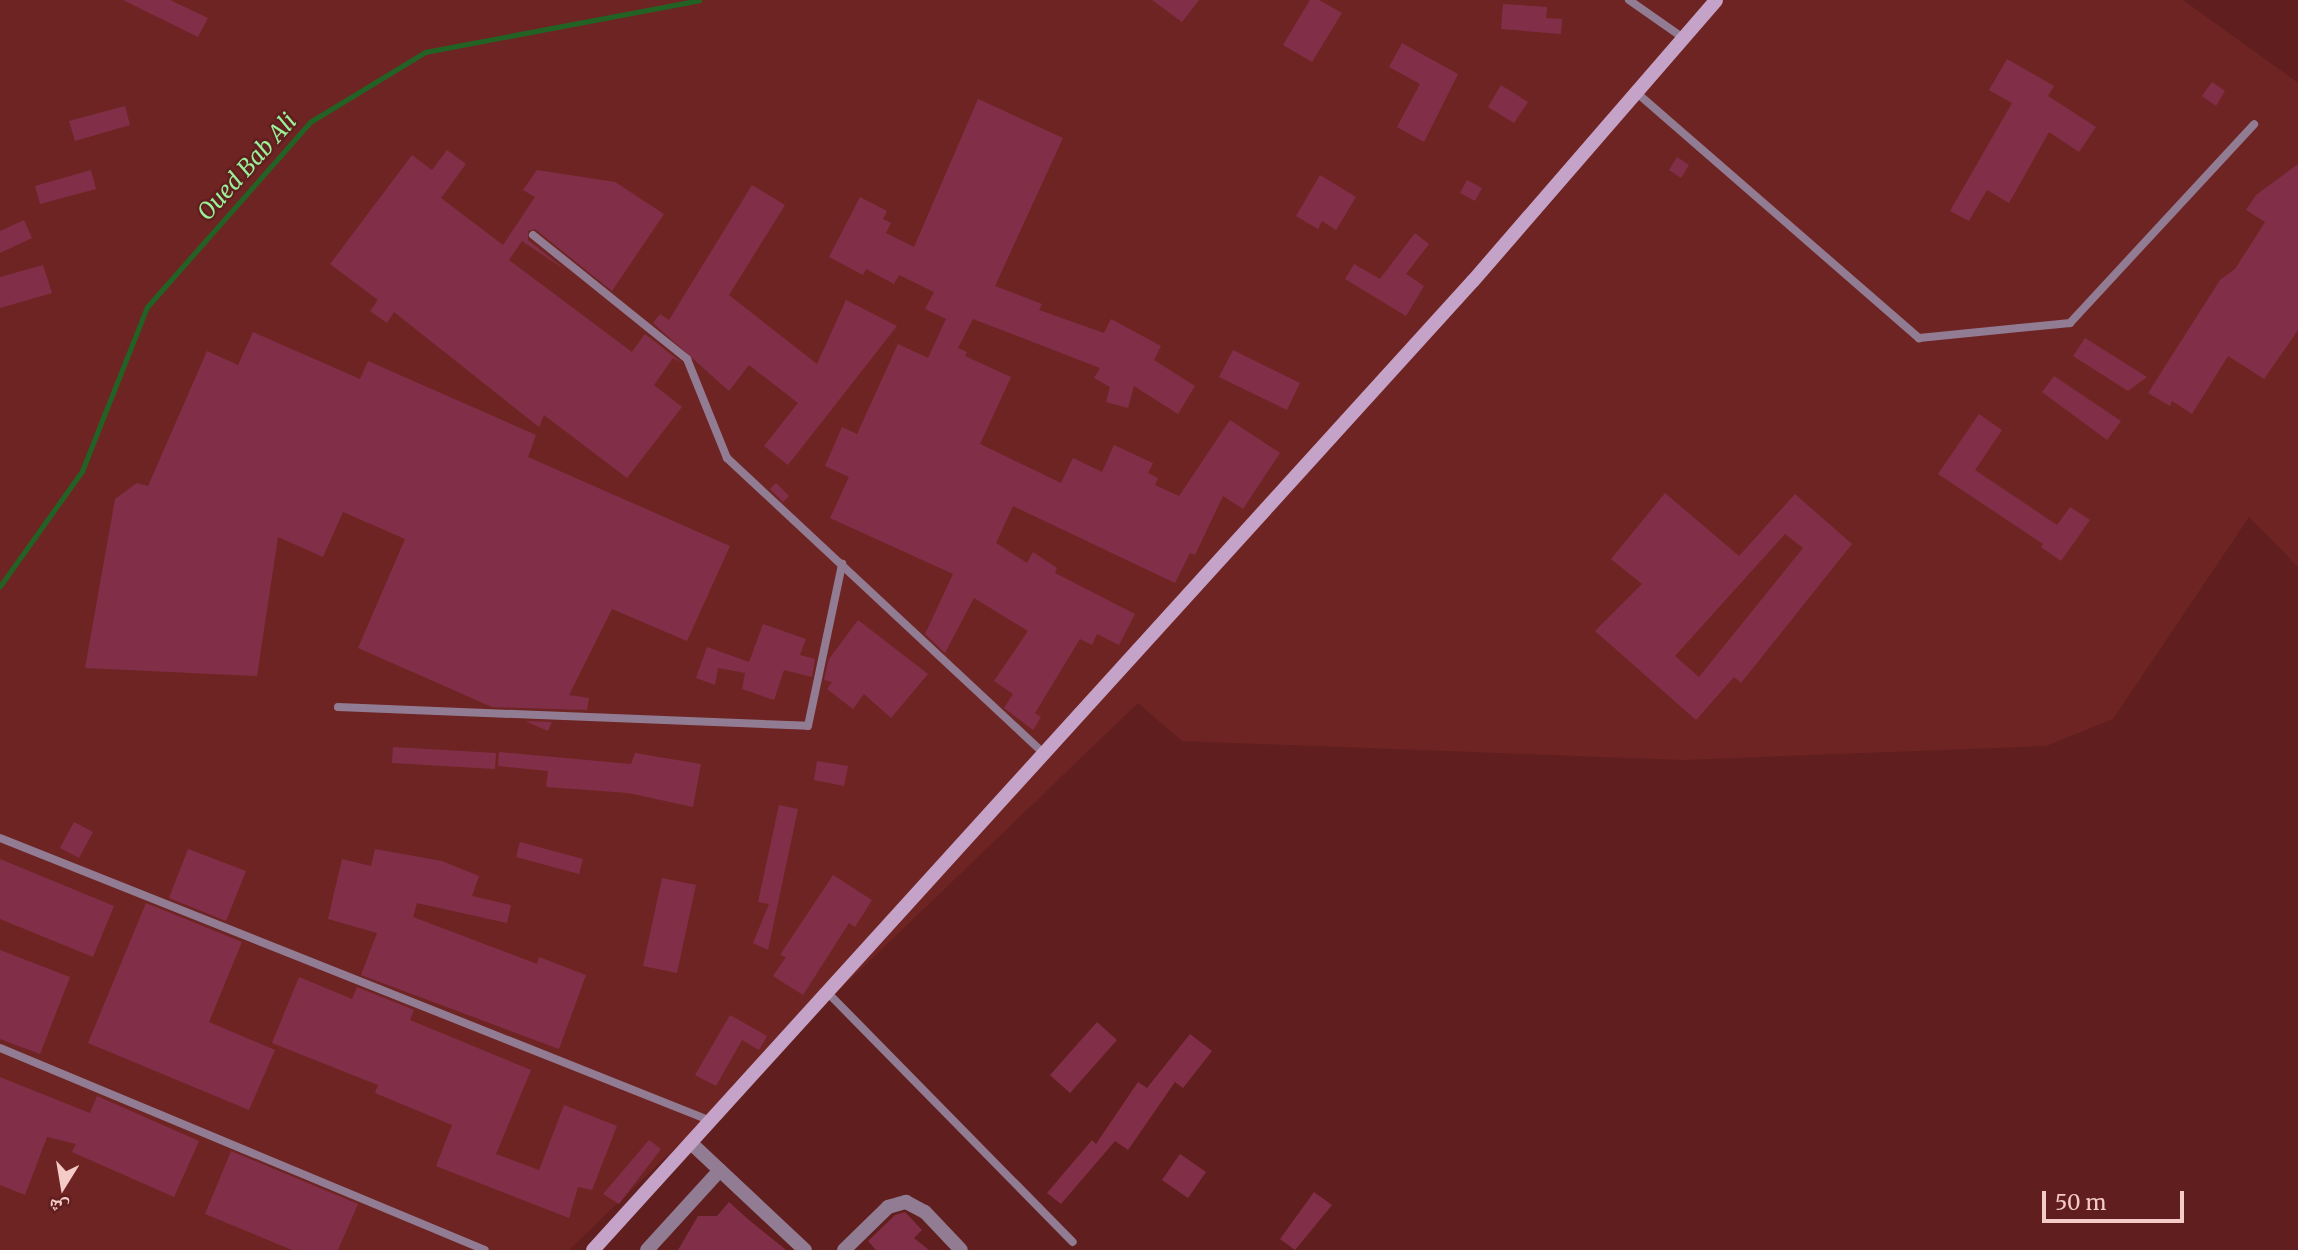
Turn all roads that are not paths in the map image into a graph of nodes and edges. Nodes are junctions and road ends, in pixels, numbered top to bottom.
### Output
1 (1629, 0) edge
2 (1716, 0) edge
3 (1682, 37) junction
4 (1637, 93) junction
5 (2254, 124) dead end
6 (533, 235) dead end
7 (842, 564) junction
8 (338, 707) dead end
9 (1042, 753) junction
10 (0, 838) edge
11 (828, 993) junction
12 (0, 1048) edge
13 (711, 1121) junction
14 (692, 1144) junction
15 (720, 1170) junction
16 (1073, 1242) dead end
17 (485, 1250) edge
18 (593, 1250) edge
19 (647, 1250) edge
20 (805, 1250) edge
21 (844, 1250) edge
22 (961, 1250) edge

1 - 3 lane
2 - 3 main road
3 - 4 main road
4 - 5 lane
4 - 9 main road
6 - 7 lane
7 - 8 lane
7 - 9 lane
9 - 11 main road
10 - 13 lane
11 - 13 main road
11 - 16 lane
12 - 17 lane
13 - 14 main road
14 - 15 street
14 - 18 main road
15 - 19 street
15 - 20 street
21 - 22 street

